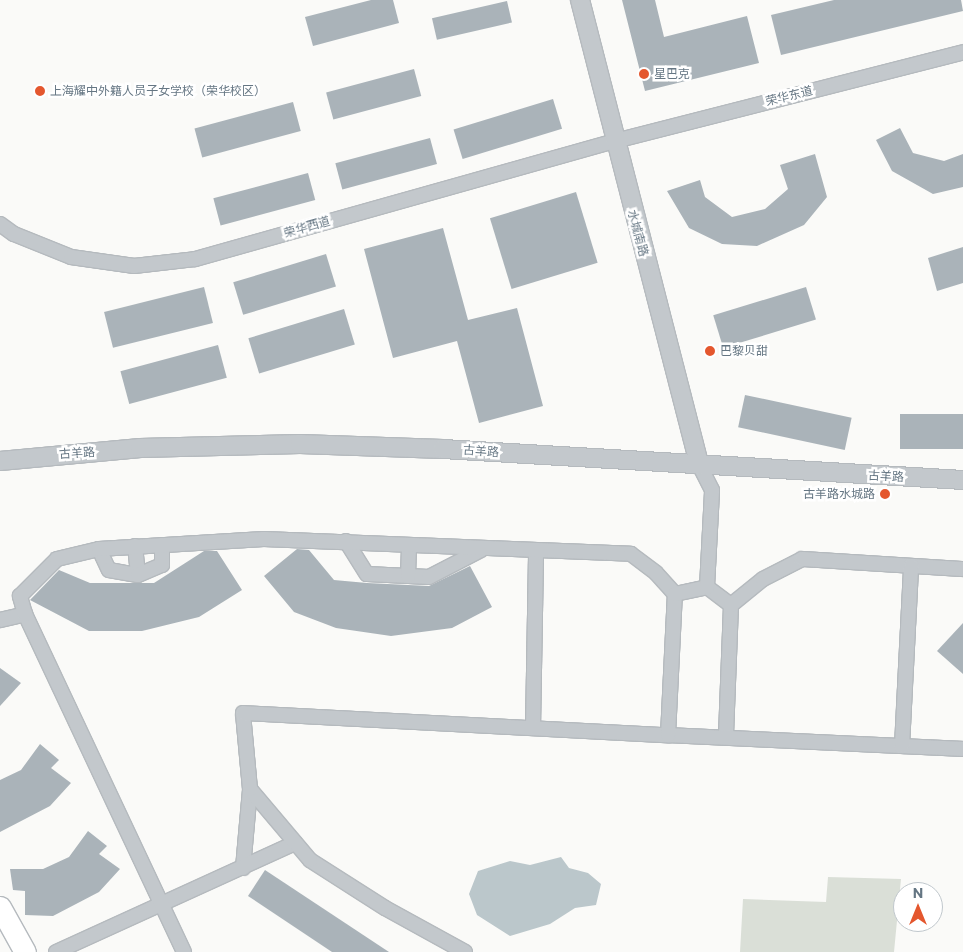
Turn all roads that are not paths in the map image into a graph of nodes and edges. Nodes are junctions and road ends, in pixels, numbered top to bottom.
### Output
1 (580, 0) edge
2 (963, 52) edge
3 (615, 141) junction
4 (0, 224) edge
5 (0, 461) edge
6 (698, 465) junction
7 (963, 480) edge
8 (346, 541) junction
9 (162, 545) junction
10 (409, 545) junction
11 (135, 546) junction
12 (99, 548) junction
13 (482, 550) junction
14 (536, 552) junction
15 (911, 566) junction
16 (961, 571) edge
17 (138, 576) junction
18 (408, 576) junction
19 (707, 587) junction
20 (675, 594) junction
21 (731, 605) junction
22 (25, 614) junction
23 (0, 620) edge
24 (533, 728) junction
25 (668, 735) junction
26 (726, 737) junction
27 (902, 746) junction
28 (963, 748) edge
29 (250, 788) junction
30 (295, 842) junction
31 (243, 868) junction
32 (163, 906) junction
33 (0, 907) edge
34 (24, 952) edge
35 (56, 952) edge
36 (184, 952) edge
37 (465, 952) edge

1 - 3 street, 水城南路
2 - 3 street, 荣华东道
3 - 4 street, 荣华西道
3 - 6 street, 水城南路
5 - 6 street, 古羊路
6 - 7 street, 古羊路
6 - 19 street
8 - 9 street
8 - 10 street
8 - 18 street
9 - 11 street
9 - 17 street
10 - 13 street
10 - 18 street
11 - 12 street
11 - 17 street
12 - 17 street
12 - 22 street
13 - 14 street
13 - 18 street
14 - 20 street
14 - 24 street
15 - 16 street
15 - 21 street
15 - 27 street
19 - 20 street
19 - 21 street
20 - 25 street
21 - 26 street
22 - 23 street
22 - 32 street
24 - 25 street
24 - 29 street
25 - 26 street
26 - 27 street
27 - 28 street
29 - 30 street
29 - 31 street
30 - 31 street
30 - 37 street
31 - 32 street
32 - 35 street
32 - 36 street
33 - 34 main road

